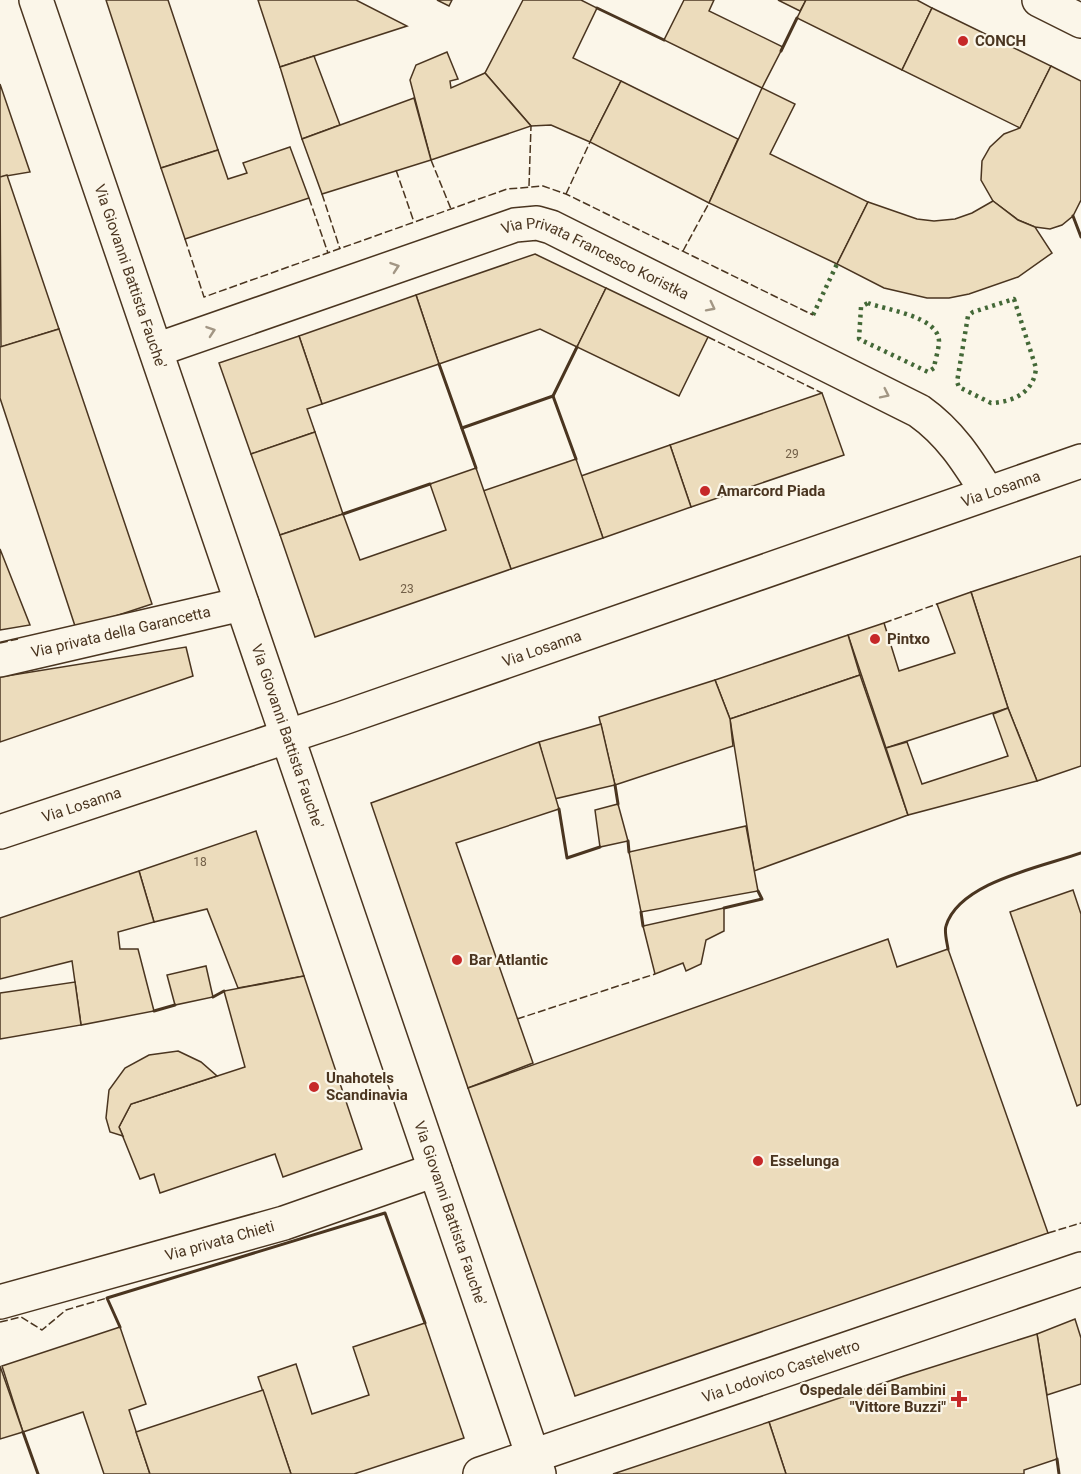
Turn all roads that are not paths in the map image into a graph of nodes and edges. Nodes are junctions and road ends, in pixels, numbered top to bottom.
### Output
1 (36, 0) edge
2 (1039, 0) edge
3 (1081, 21) edge
4 (156, 350) junction
5 (1081, 461) edge
6 (987, 492) junction
7 (242, 604) junction
8 (0, 660) edge
9 (287, 736) junction
10 (0, 832) edge
11 (435, 1170) junction
12 (1081, 1269) edge
13 (0, 1302) edge
14 (536, 1465) edge
15 (480, 1474) edge

1 - 4 street, Via Giovanni Battista Fauche'
2 - 3 street
4 -> 6 street, Via Privata Francesco Koristka
4 - 7 street, Via Giovanni Battista Fauche'
5 - 6 street, Via Losanna
6 - 9 street, Via Losanna
7 - 8 street, Via privata della Garancetta
7 - 9 street, Via Giovanni Battista Fauche'
9 - 10 street, Via Losanna
9 - 11 street, Via Giovanni Battista Fauche'
11 - 13 street, Via privata Chieti
11 - 14 street, Via Giovanni Battista Fauche'
12 - 14 street, Via Lodovico Castelvetro
14 - 15 street, Via Lodovico Castelvetro

